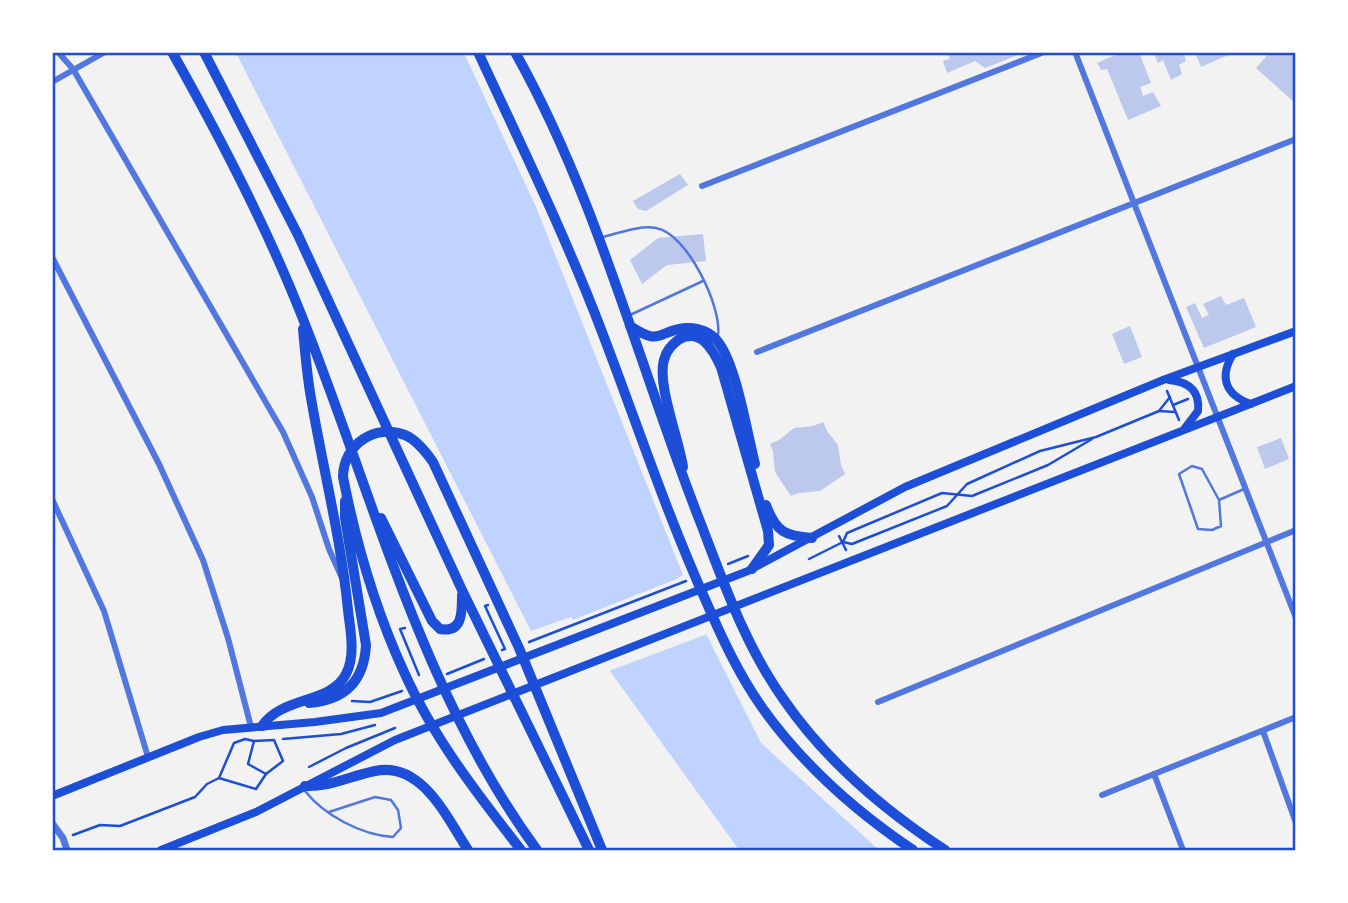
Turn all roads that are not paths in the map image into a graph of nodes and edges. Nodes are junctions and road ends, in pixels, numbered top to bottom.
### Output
1 (58, 52) edge
2 (105, 52) edge
3 (172, 52) edge
4 (204, 52) edge
5 (478, 52) edge
6 (515, 52) edge
7 (1044, 52) edge
8 (1075, 52) edge
9 (73, 69) junction
10 (52, 82) edge
11 (1296, 139) edge
12 (702, 186) dead end
13 (1134, 203) junction
14 (598, 237) junction
15 (52, 257) edge
16 (703, 281) junction
17 (301, 315) junction
18 (628, 321) junction
19 (1296, 331) edge
20 (714, 343) junction
21 (757, 352) dead end
22 (1233, 354) junction
23 (1198, 367) junction
24 (1165, 383) junction
25 (1296, 386) edge
26 (1251, 404) junction
27 (1217, 417) junction
28 (1182, 427) junction
29 (685, 485) junction
30 (1245, 489) junction
31 (366, 493) junction
32 (347, 494) junction
33 (52, 499) edge
34 (1219, 500) junction
35 (1296, 530) edge
36 (812, 538) junction
37 (1266, 542) junction
38 (750, 570) junction
39 (345, 583) junction
40 (462, 590) junction
41 (1296, 618) edge
42 (878, 702) dead end
43 (292, 705) junction
44 (1296, 717) edge
45 (257, 727) junction
46 (1263, 731) junction
47 (148, 757) junction
48 (1154, 774) junction
49 (304, 787) junction
50 (1102, 795) dead end
51 (52, 796) edge
52 (329, 812) junction
53 (52, 823) edge
54 (1296, 823) edge
55 (67, 850) edge
56 (162, 850) edge
57 (468, 850) edge
58 (521, 850) edge
59 (537, 850) edge
60 (589, 850) edge
61 (602, 850) edge
62 (914, 850) edge
63 (945, 850) edge
64 (1183, 850) edge

1 - 9 street
2 - 9 street
3 - 17 main road
4 - 40 main road
5 - 62 main road
6 - 14 main road
7 - 12 street
8 - 13 street
9 - 10 street
9 - 39 street
11 - 13 street
13 - 21 street
13 - 23 street
14 - 16 lane
14 - 18 main road
15 - 45 street
16 - 18 lane
16 - 20 lane
17 - 31 main road
17 - 39 main road
18 - 20 main road
18 - 29 main road
19 - 22 main road
20 - 29 main road
20 - 36 main road
20 - 38 main road
22 - 23 main road
22 - 26 main road
23 - 24 main road
23 - 27 street
24 - 28 main road
24 - 36 main road
25 - 26 main road
26 - 27 main road
27 - 28 main road
27 - 30 street
28 - 49 main road
29 - 63 main road
30 - 34 lane
30 - 37 street
31 - 40 main road
31 - 59 main road
32 - 43 main road
32 - 58 main road
32 - 61 main road
33 - 47 street
34 - 34 lane
35 - 37 street
36 - 38 main road
37 - 41 street
37 - 42 street
38 - 45 main road
39 - 43 main road
40 - 60 main road
43 - 45 main road
44 - 46 street
45 - 47 main road
46 - 48 street
46 - 54 street
47 - 51 main road
48 - 50 street
48 - 64 street
49 - 52 lane
49 - 56 main road
49 - 57 main road
52 - 52 lane
53 - 55 street

